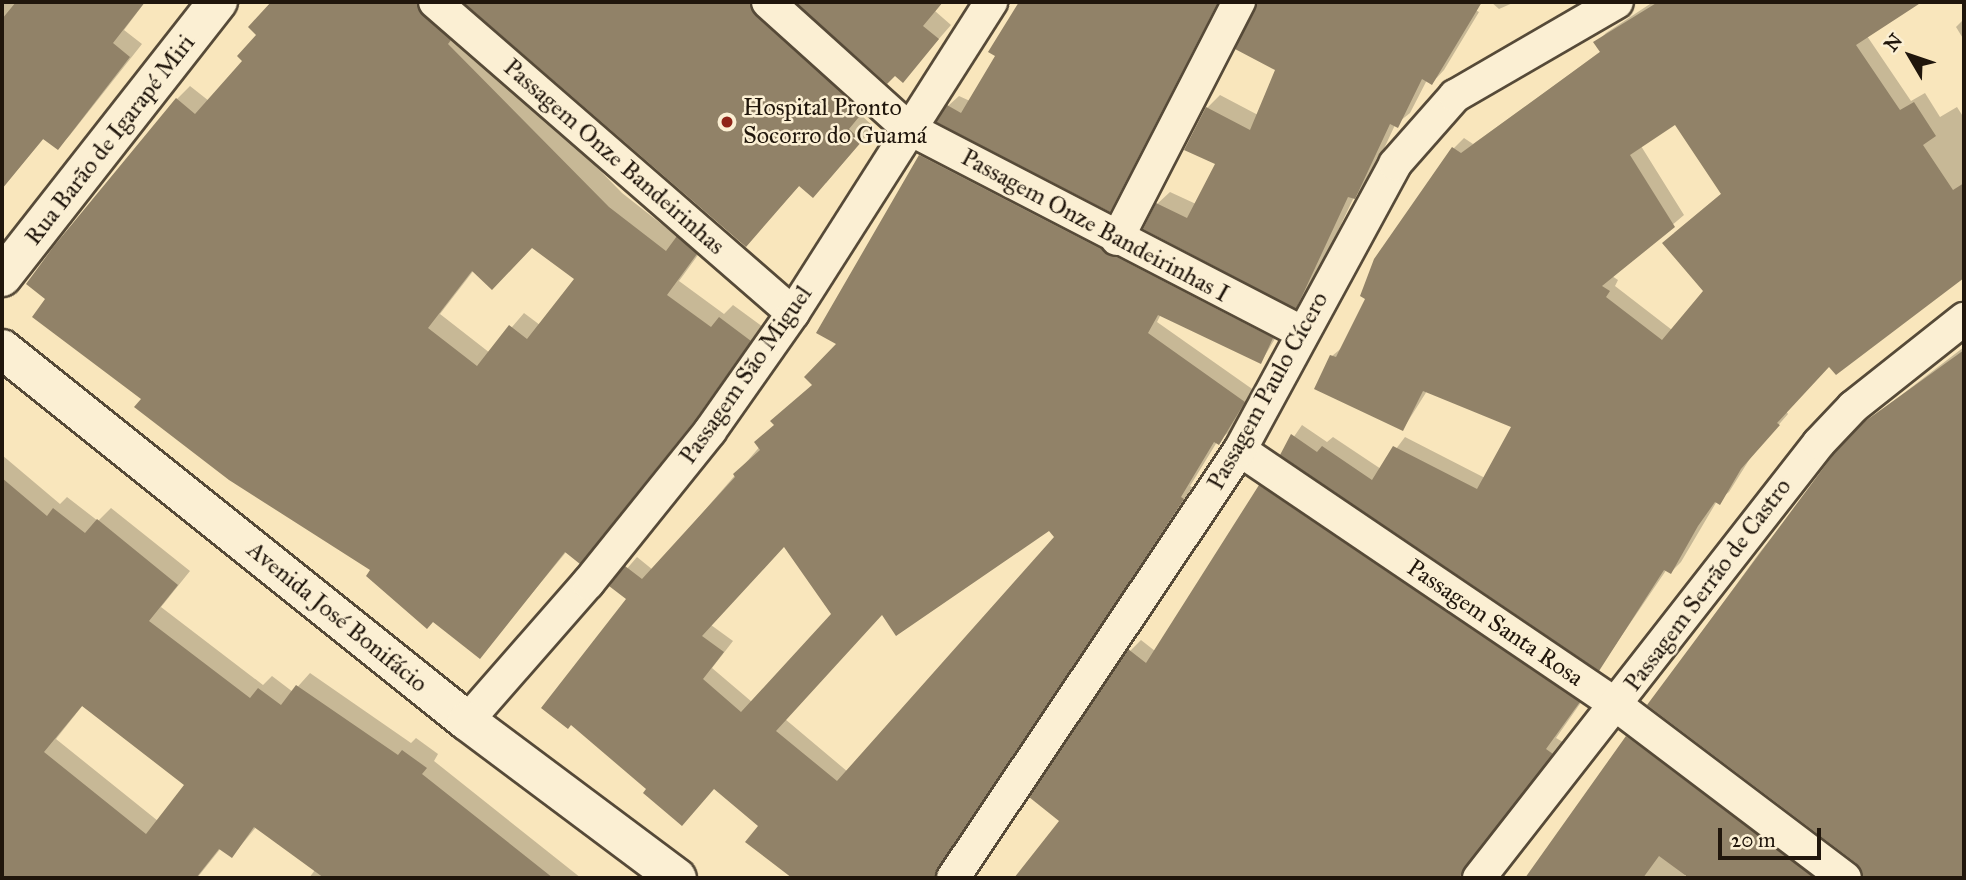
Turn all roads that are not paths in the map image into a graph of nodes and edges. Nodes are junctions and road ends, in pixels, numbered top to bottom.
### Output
1 (218, 2) edge
2 (435, 2) edge
3 (768, 2) edge
4 (991, 2) edge
5 (1239, 2) edge
6 (1617, 2) edge
7 (908, 128) junction
8 (1117, 239) junction
9 (2, 277) edge
10 (793, 313) junction
11 (1964, 319) edge
12 (1301, 332) junction
13 (2, 349) edge
14 (1240, 450) junction
15 (1616, 705) junction
16 (467, 721) junction
17 (677, 878) edge
18 (953, 878) edge
19 (1479, 878) edge
20 (1845, 878) edge

1 - 9 main road, Rua Barão de Igarapé Miri
2 - 10 street, Passagem Onze Bandeirinhas
3 - 7 street, Passagem Onze Bandeirinhas I
4 - 7 street, Passagem São Miguel
5 - 8 street
6 - 12 street, Passagem Paulo Cícero
7 - 8 street, Passagem Onze Bandeirinhas I
7 - 10 street, Passagem São Miguel
8 - 12 street, Passagem Onze Bandeirinhas I
10 - 16 street, Passagem São Miguel
11 - 15 street, Passagem Serrão de Castro
12 - 14 street, Passagem Paulo Cícero
13 - 16 main road, Avenida José Bonifácio
14 - 15 street, Passagem Santa Rosa
14 - 18 street, Passagem Paulo Cícero
15 - 19 street, Passagem Serrão de Castro
15 - 20 street, Passagem Santa Rosa
16 - 17 main road, Avenida José Bonifácio

